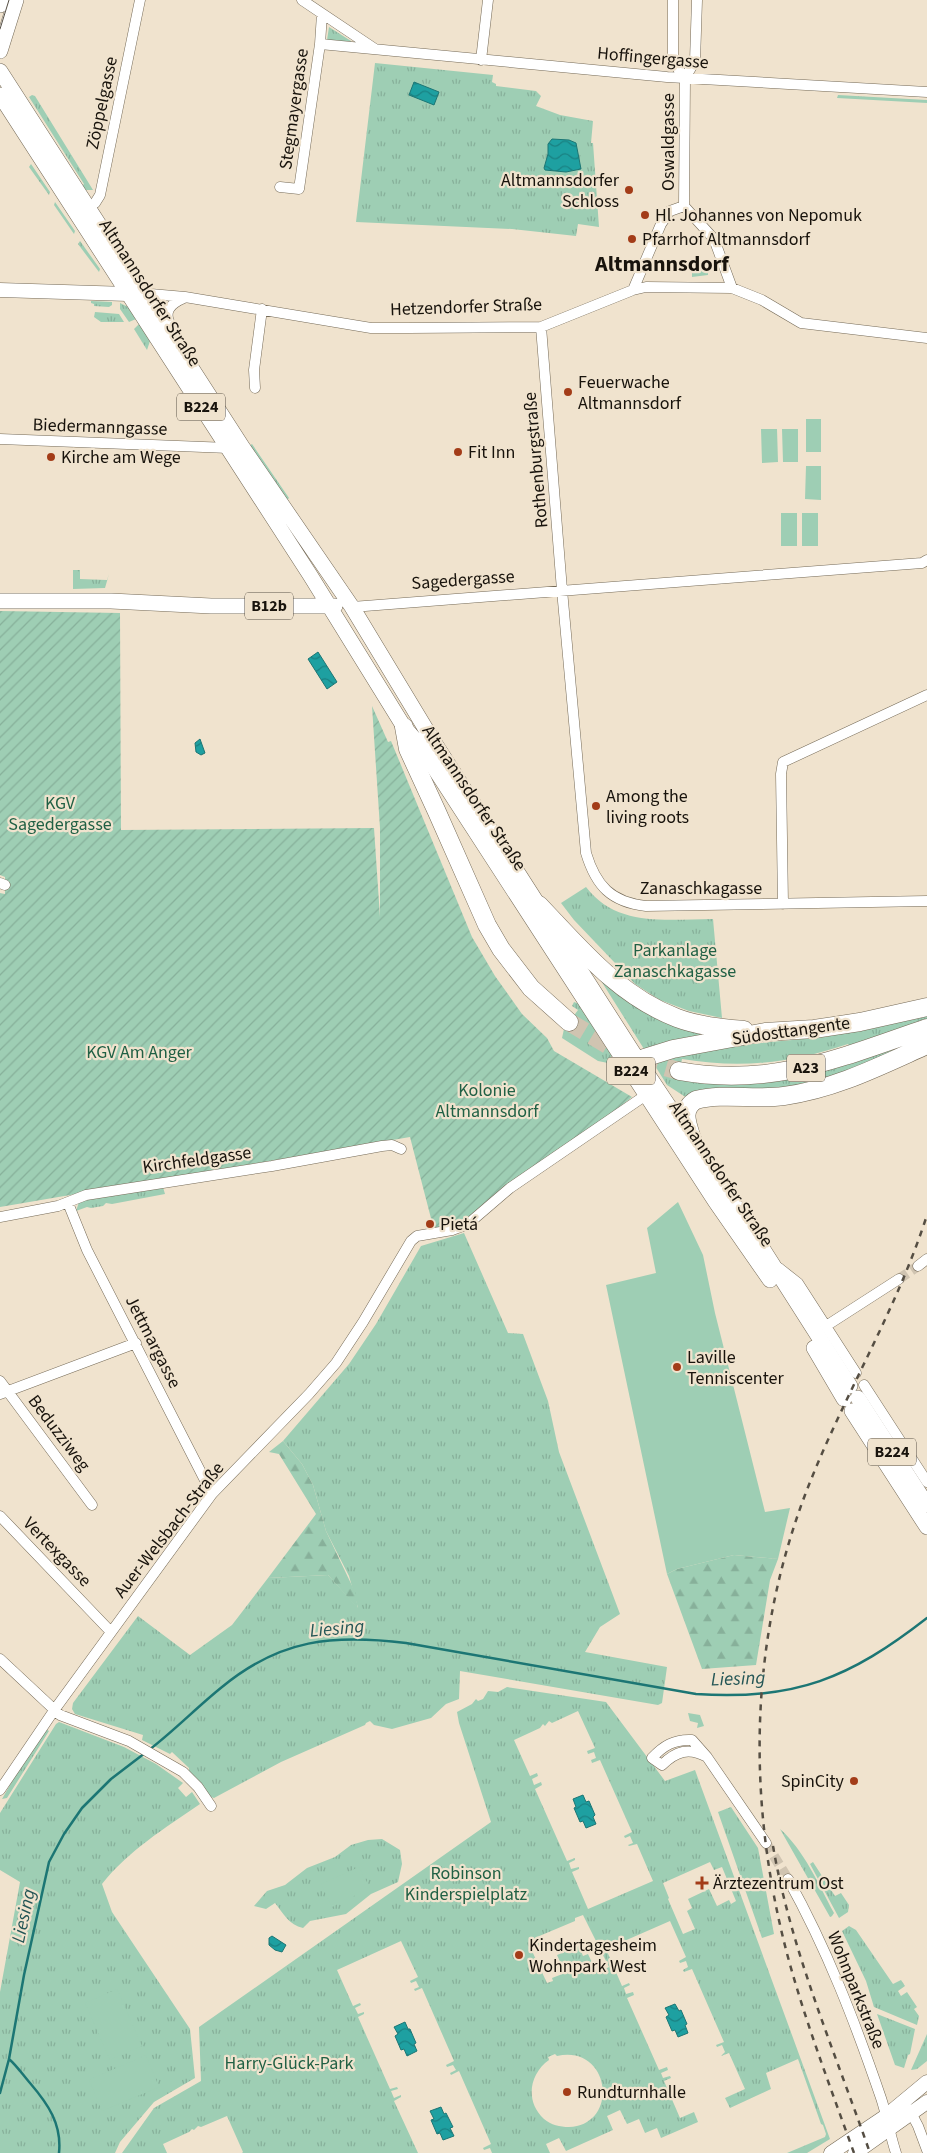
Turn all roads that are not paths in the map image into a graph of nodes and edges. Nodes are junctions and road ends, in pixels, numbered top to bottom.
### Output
1 (2, 0) edge
2 (16, 0) edge
3 (140, 0) edge
4 (302, 0) edge
5 (488, 0) edge
6 (673, 0) edge
7 (697, 0) edge
8 (0, 5) edge
9 (322, 14) junction
10 (320, 44) junction
11 (376, 50) junction
12 (0, 51) edge
13 (481, 60) junction
14 (0, 71) edge
15 (685, 78) junction
16 (927, 92) edge
17 (0, 96) edge
18 (280, 187) dead end
19 (684, 206) junction
20 (83, 212) junction
21 (732, 288) junction
22 (0, 290) edge
23 (633, 290) junction
24 (135, 294) junction
25 (185, 297) junction
26 (262, 309) junction
27 (541, 327) junction
28 (927, 338) edge
29 (184, 358) junction
30 (255, 388) dead end
31 (0, 439) edge
32 (229, 448) junction
33 (927, 560) edge
34 (562, 590) junction
35 (0, 601) edge
36 (328, 606) junction
37 (352, 607) junction
38 (927, 695) edge
39 (404, 727) junction
40 (927, 901) edge
41 (783, 904) junction
42 (540, 905) junction
43 (927, 1007) edge
44 (569, 1022) tunnel mouth
45 (927, 1028) edge
46 (765, 1032) junction
47 (927, 1045) edge
48 (642, 1064) junction
49 (680, 1071) tunnel mouth
50 (646, 1095) junction
51 (693, 1142) junction
52 (401, 1149) dead end
53 (68, 1203) junction
54 (0, 1217) edge
55 (770, 1262) junction
56 (899, 1279) tunnel mouth
57 (826, 1326) junction
58 (136, 1343) junction
59 (0, 1381) edge
60 (854, 1392) junction
61 (4, 1393) edge
62 (927, 1482) edge
63 (212, 1494) junction
64 (92, 1505) dead end
65 (927, 1505) edge
66 (0, 1516) edge
67 (927, 1527) edge
68 (111, 1632) junction
69 (0, 1659) edge
70 (54, 1709) junction
71 (707, 1757) junction
72 (0, 1788) edge
73 (211, 1806) dead end
74 (766, 1843) tunnel mouth
75 (788, 1879) tunnel mouth
76 (927, 2082) edge
77 (905, 2102) junction
78 (927, 2102) edge
79 (912, 2115) junction
80 (888, 2123) junction
81 (927, 2150) edge
82 (831, 2153) edge
83 (855, 2153) edge
84 (896, 2153) edge

1 - 8 main road
2 - 12 main road
3 - 20 street, Zöppelgasse
4 - 9 street, Hoffingergasse
5 - 13 street
6 - 15 street, Oswaldgasse
7 - 15 street, Oswaldgasse
9 - 10 street, Stegmayergasse
9 - 11 street, Hoffingergasse
10 - 11 street, Hoffingergasse
10 - 18 street, Stegmayergasse
11 - 13 street, Hoffingergasse
13 - 15 street, Hoffingergasse
14 - 20 main road, Altmannsdorfer Straße / B224
15 - 16 street, Hoffingergasse
15 - 19 street, Oswaldgasse
17 - 20 main road, Altmannsdorfer Straße / B224
19 - 21 street
19 - 23 street
20 - 24 main road, Altmannsdorfer Straße / B224
21 - 23 street, Hetzendorfer Straße
21 - 28 street, Hetzendorfer Straße
22 - 24 main road, Hetzendorfer Straße
23 - 27 street, Hetzendorfer Straße
24 - 25 street, Hetzendorfer Straße
24 - 29 main road, Altmannsdorfer Straße / B224
24 - 32 main road, Altmannsdorfer Straße / B224
25 - 26 street, Hetzendorfer Straße
25 - 29 street, Altmannsdorfer Straße
26 - 27 street, Hetzendorfer Straße
26 - 30 street
27 - 34 street, Rothenburgstraße
29 - 37 main road, Altmannsdorfer Straße / B224
31 - 32 street, Biedermanngasse
32 - 36 main road, Altmannsdorfer Straße / B224
33 - 34 street, Sagedergasse
34 - 37 street, Sagedergasse
34 - 41 street, Zanaschkagasse
35 - 36 main road, Sagedergasse / B12b
36 - 37 main road, Sagedergasse / B12b
36 - 39 main road, Altmannsdorfer Straße / B224
37 - 42 main road, Altmannsdorfer Straße / B224
38 - 41 street
39 - 44 highway
39 - 48 main road, Altmannsdorfer Straße / B224
40 - 41 street, Zanaschkagasse
42 - 46 highway
42 - 48 main road, Altmannsdorfer Straße / B224
43 - 46 highway, Südosttangente / A23
45 - 49 highway, Südosttangente / A23
46 - 48 highway, Südosttangente / A23
47 - 51 highway
48 - 50 main road, Altmannsdorfer Straße / B224
48 - 51 main road, Altmannsdorfer Straße / B224
50 - 60 main road, Altmannsdorfer Straße / B224
50 - 63 street, Auer-Welsbach-Straße
51 - 55 main road, Altmannsdorfer Straße / B224
52 - 53 street, Kirchfeldgasse
53 - 54 street, Kirchfeldgasse
53 - 58 street, Jettmargasse
55 - 57 street, Altmannsdorfer Straße
55 - 60 main road, Altmannsdorfer Straße / B224
56 - 57 street
57 - 60 street, Altmannsdorfer Straße
58 - 61 street
58 - 63 street, Jettmargasse
59 - 61 street, Beduzziweg
60 - 62 street, Altmannsdorfer Straße
60 - 65 main road, Altmannsdorfer Straße / B224
60 - 67 main road, Altmannsdorfer Straße / B224
61 - 64 street, Beduzziweg
63 - 68 street, Auer-Welsbach-Straße
66 - 68 street, Vertexgasse
68 - 70 street, Auer-Welsbach-Straße
69 - 70 street
70 - 72 street, Auer-Welsbach-Straße
70 - 73 street
71 - 71 street
71 - 74 street
75 - 80 street, Wohnparkstraße
76 - 77 main road
77 - 79 street
77 - 80 main road
78 - 79 main road
79 - 80 main road
79 - 81 street
80 - 82 main road
80 - 83 main road
80 - 84 street, Wohnparkstraße

